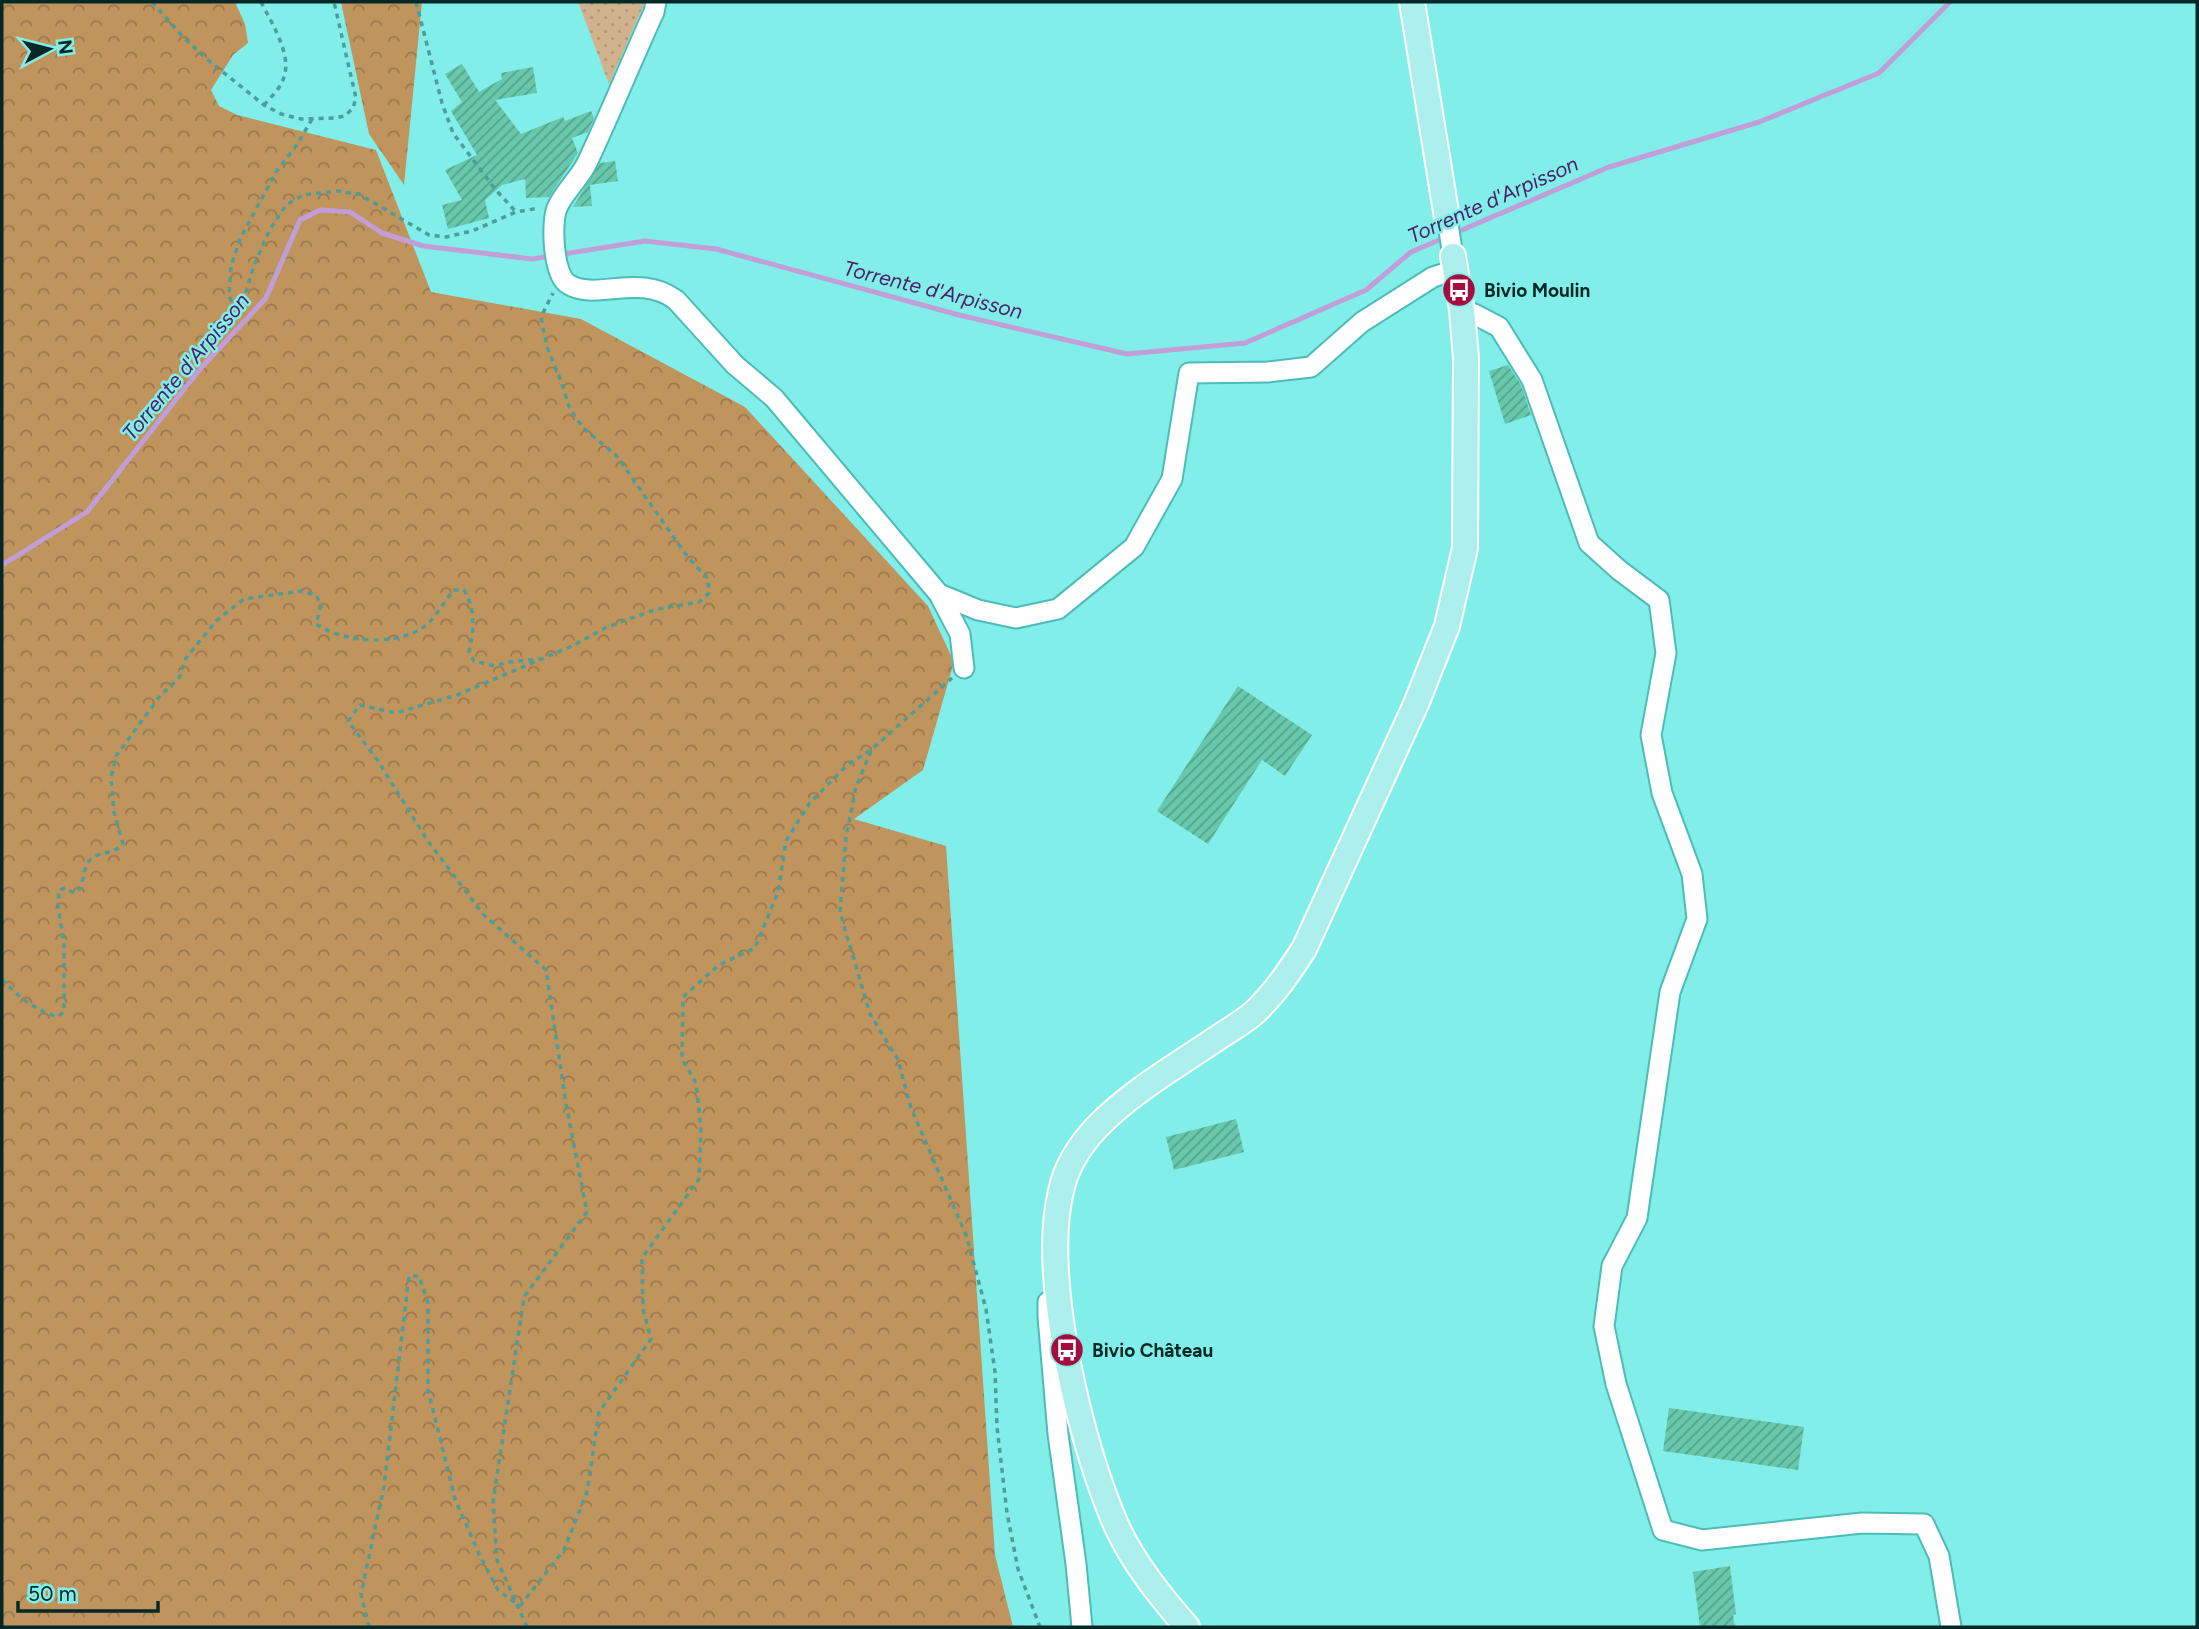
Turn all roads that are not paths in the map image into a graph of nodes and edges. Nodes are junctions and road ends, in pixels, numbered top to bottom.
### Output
1 (656, 2) edge
2 (1412, 2) edge
3 (1447, 218) joint
4 (1454, 263) junction
5 (1462, 310) junction
6 (939, 594) junction
7 (964, 668) road end
8 (1058, 1296) junction
9 (1082, 1627) edge
10 (1187, 1627) edge
11 (1951, 1627) edge

1 - 6 street
2 - 3 main road
3 - 4 street
4 - 5 main road
4 - 6 street
5 - 8 main road
5 - 11 street
6 - 7 street
8 - 9 street
8 - 10 main road

